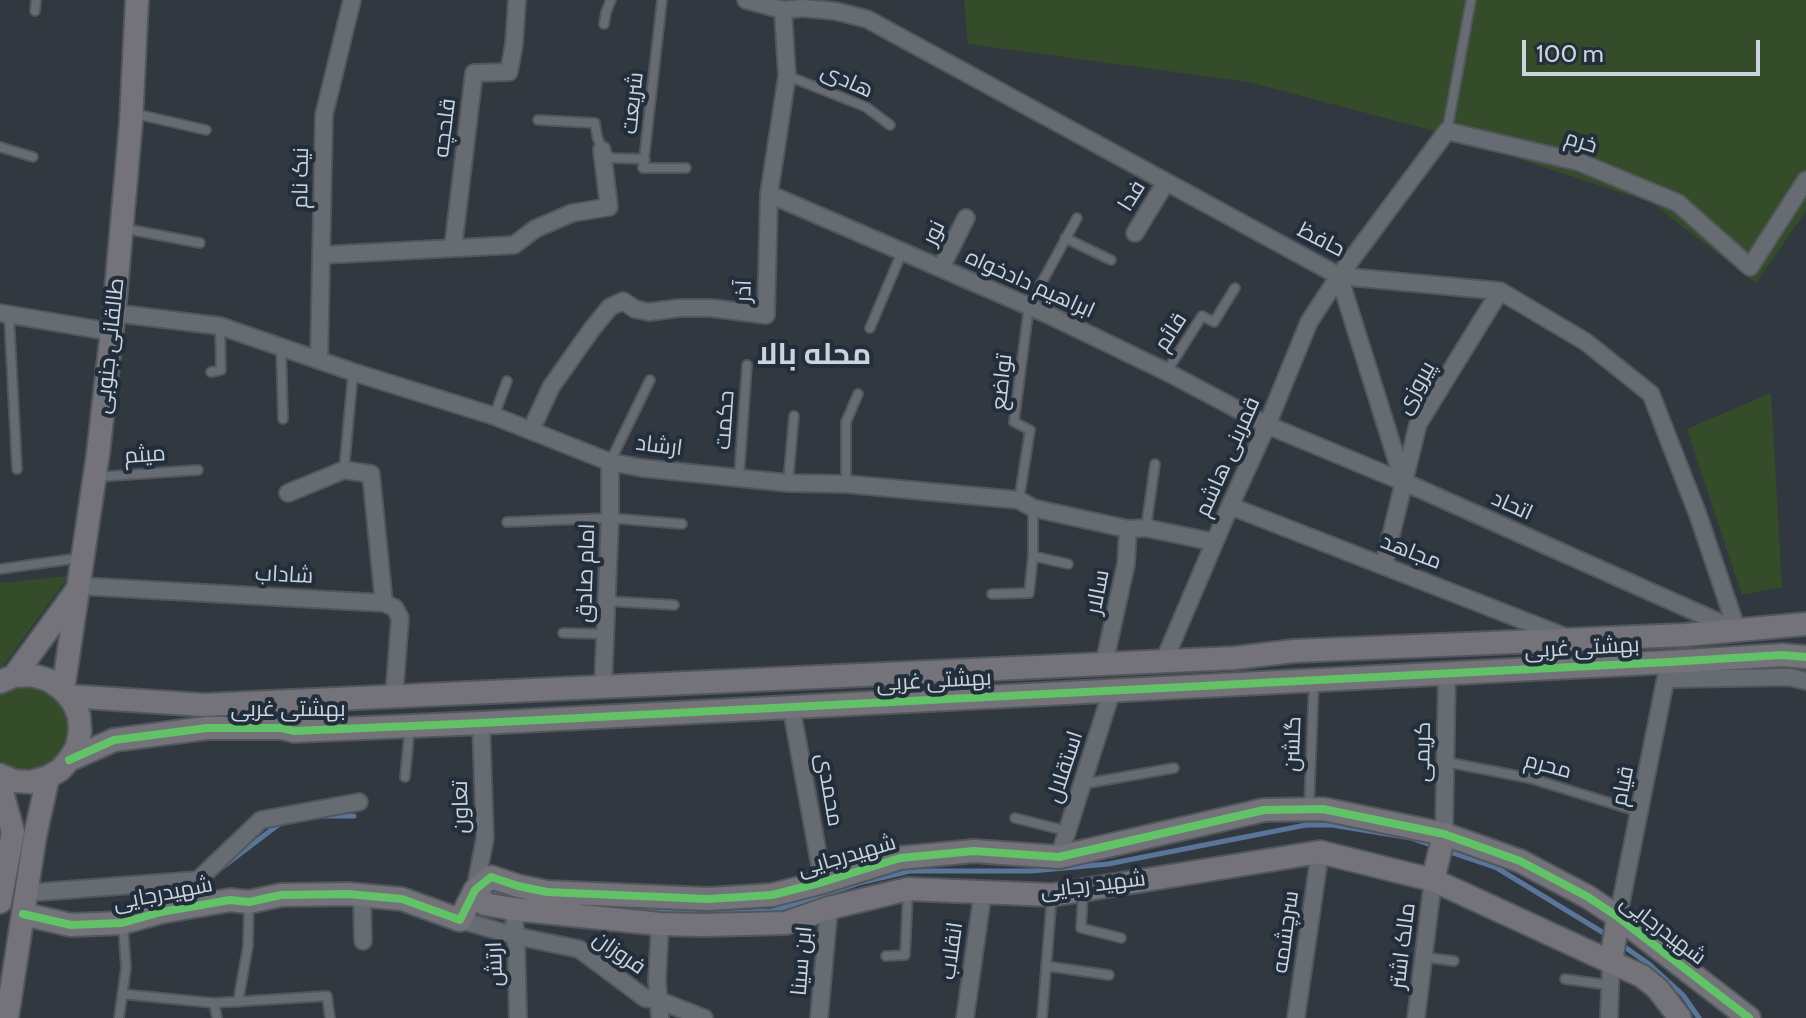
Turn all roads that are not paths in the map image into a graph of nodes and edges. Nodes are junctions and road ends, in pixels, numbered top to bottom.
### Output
1 (36, 0) edge
2 (137, 0) edge
3 (352, 0) edge
4 (517, 0) edge
5 (611, 0) edge
6 (662, 0) edge
7 (746, 0) edge
8 (1471, 0) edge
9 (842, 6) edge
10 (783, 10) junction
11 (35, 11) dead end
12 (604, 24) dead end
13 (787, 76) junction
14 (131, 113) junction
15 (538, 120) dead end
16 (890, 125) dead end
17 (206, 130) dead end
18 (1447, 131) junction
19 (0, 147) edge
20 (602, 150) junction
21 (33, 157) dead end
22 (645, 159) junction
23 (686, 168) dead end
24 (1806, 180) edge
25 (1166, 182) junction
26 (769, 194) junction
27 (966, 218) dead end
28 (1077, 218) dead end
29 (122, 227) junction
30 (1135, 233) dead end
31 (1065, 238) junction
32 (200, 243) dead end
33 (453, 248) junction
34 (902, 251) junction
35 (321, 255) junction
36 (1111, 260) dead end
37 (941, 268) junction
38 (1339, 276) junction
39 (1235, 288) dead end
40 (1500, 291) junction
41 (1029, 306) junction
42 (4, 314) edge
43 (113, 322) junction
44 (220, 326) junction
45 (870, 328) dead end
46 (281, 346) junction
47 (319, 360) junction
48 (747, 365) dead end
49 (211, 372) dead end
50 (353, 372) junction
51 (1167, 372) junction
52 (650, 380) dead end
53 (507, 381) dead end
54 (858, 394) dead end
55 (494, 416) junction
56 (794, 416) dead end
57 (283, 419) dead end
58 (1267, 425) junction
59 (531, 430) junction
60 (610, 462) junction
61 (1155, 464) dead end
62 (17, 469) dead end
63 (198, 470) dead end
64 (344, 470) junction
65 (95, 477) junction
66 (739, 477) junction
67 (1404, 482) junction
68 (788, 483) junction
69 (846, 484) junction
70 (288, 493) dead end
71 (1026, 504) junction
72 (1230, 506) junction
73 (610, 518) junction
74 (507, 522) dead end
75 (682, 524) dead end
76 (1146, 528) junction
77 (1128, 529) junction
78 (1214, 542) junction
79 (1033, 556) junction
80 (84, 557) junction
81 (1068, 564) dead end
82 (1384, 564) junction
83 (0, 569) edge
84 (80, 586) junction
85 (992, 594) dead end
86 (605, 601) junction
87 (384, 603) junction
88 (674, 605) dead end
89 (1806, 624) edge
90 (1737, 630) junction
91 (563, 633) dead end
92 (606, 634) junction
93 (1575, 640) junction
94 (1805, 657) edge
95 (1164, 661) junction
96 (1104, 664) junction
97 (1668, 670) junction
98 (936, 672) junction
99 (1447, 672) junction
100 (7, 679) edge
101 (1314, 680) junction
102 (1806, 681) edge
103 (603, 687) junction
104 (1112, 690) junction
105 (66, 693) junction
106 (394, 697) junction
107 (938, 699) junction
108 (791, 706) junction
109 (481, 723) junction
110 (410, 725) junction
111 (69, 760) junction
112 (1445, 762) junction
113 (1174, 768) dead end
114 (0, 775) edge
115 (48, 777) junction
116 (405, 777) dead end
117 (1082, 784) junction
118 (0, 785) edge
119 (359, 802) dead end
120 (1309, 809) junction
121 (1640, 812) junction
122 (1015, 818) dead end
123 (1067, 831) junction
124 (1444, 834) junction
125 (1320, 852) junction
126 (1059, 857) junction
127 (1433, 880) junction
128 (823, 882) junction
129 (908, 889) junction
130 (1084, 889) junction
131 (475, 890) junction
132 (983, 891) junction
133 (1052, 895) junction
134 (362, 896) junction
135 (0, 899) edge
136 (249, 902) junction
137 (25, 903) junction
138 (829, 908) junction
139 (513, 909) junction
140 (1618, 917) junction
141 (460, 920) junction
142 (122, 923) junction
143 (660, 924) junction
144 (516, 936) junction
145 (1121, 938) dead end
146 (363, 941) dead end
147 (886, 956) dead end
148 (1423, 957) junction
149 (1454, 961) dead end
150 (1611, 962) junction
151 (1046, 966) junction
152 (1109, 975) dead end
153 (1565, 979) dead end
154 (1610, 985) junction
155 (122, 994) junction
156 (658, 1000) junction
157 (238, 1002) junction
158 (214, 1003) junction
159 (7, 1018) edge
160 (119, 1018) edge
161 (217, 1018) edge
162 (330, 1018) edge
163 (518, 1018) edge
164 (660, 1018) edge
165 (704, 1018) edge
166 (819, 1018) edge
167 (965, 1018) edge
168 (1042, 1018) edge
169 (1296, 1018) edge
170 (1416, 1018) edge
171 (1609, 1018) edge
172 (1680, 1018) edge
173 (1749, 1018) edge

1 - 11 lane
2 - 14 street, طالقانی جنوبی
3 - 35 street, نیک نام
4 - 33 street, قلحچه
5 - 12 lane
6 - 22 lane, شریعت
7 - 10 street, حافظ
8 - 18 lane
9 - 10 street, حافظ
9 - 25 street, حافظ
10 - 13 street, آذر
13 - 16 lane, هادی
13 - 26 street, آذر
14 - 17 lane
14 - 29 street, طالقانی جنوبی
15 - 20 lane
18 - 24 street, خرم
18 - 38 street
19 - 21 lane
20 - 22 lane
20 - 33 street
22 - 23 lane, شریعت
25 - 30 street, فدا
25 - 38 street, حافظ
26 - 34 street, ابراهیم دادخواه
26 - 59 street, آذر
27 - 37 street, نور
28 - 31 lane
29 - 32 lane
29 - 43 street, طالقانی جنوبی
31 - 36 lane
31 - 41 lane
33 - 35 street
34 - 37 street, ابراهیم دادخواه
34 - 45 lane
35 - 47 street, نیک نام
37 - 41 street, ابراهیم دادخواه
38 - 40 street, حافظ
38 - 58 street, قمربنی هاشم
38 - 67 street
39 - 51 lane, قائم
40 - 67 street, پیروزی
40 - 90 street, حافظ
41 - 51 street, ابراهیم دادخواه
41 - 71 lane, تواضع
42 - 43 street, ارشاد
42 - 62 lane
43 - 44 street, ارشاد
43 - 65 street, طالقانی جنوبی
44 - 46 street, ارشاد
44 - 49 lane
46 - 47 street, ارشاد
46 - 57 lane
47 - 50 street, ارشاد
48 - 66 lane, حکمت
50 - 55 street, ارشاد
50 - 64 lane
51 - 58 street, ابراهیم دادخواه
52 - 60 lane
53 - 55 lane
54 - 69 lane
55 - 59 street, ارشاد
56 - 68 lane
58 - 67 street, اتحاد
58 - 72 street, قمربنی هاشم
59 - 60 street, ارشاد
60 - 66 street, ارشاد
60 - 73 street, امام صادق
61 - 76 lane
63 - 65 lane, میثم
64 - 70 street
64 - 87 street
65 - 80 street, طالقانی جنوبی
66 - 68 street, ارشاد
67 - 82 street, پیروزی
67 - 90 street, اتحاد
68 - 69 street, ارشاد
69 - 71 street, ارشاد
71 - 77 street, ارشاد
71 - 79 lane
72 - 78 street, قمربنی هاشم
72 - 82 street, مجاهد
73 - 74 lane
73 - 75 lane
73 - 86 street, امام صادق
76 - 77 street, ارشاد
76 - 78 street, ارشاد
77 - 96 street, سالار
78 - 95 street, قمربنی هاشم
79 - 81 lane
79 - 85 lane
80 - 83 lane
80 - 84 street, طالقانی جنوبی
82 - 93 street, مجاهد
84 - 87 street, شاداب
84 - 100 street
84 - 105 street, طالقانی جنوبی
86 - 88 lane
86 - 92 street, امام صادق
87 - 106 street
89 - 90 street, بهشتی غربی
90 - 93 street, بهشتی غربی
91 - 92 lane
92 - 103 street, امام صادق
93 - 95 street, بهشتی غربی
94 - 97 street, بهشتی غربی
95 - 96 street, بهشتی غربی
96 - 98 street, بهشتی غربی
97 - 99 street, بهشتی غربی
97 - 102 street
97 - 121 street, قیام
98 - 103 street, بهشتی غربی
98 - 107 street
99 - 101 street, بهشتی غربی
99 - 112 street, کریمی
100 - 105 street, بهشتی غربی
101 - 104 street, بهشتی غربی
101 - 120 lane, گلشن
103 - 106 street, بهشتی غربی
104 - 107 street, بهشتی غربی
104 - 117 street, استقلال
105 - 106 street, بهشتی غربی
105 - 111 street
107 - 108 street, بهشتی غربی
108 - 109 street, بهشتی غربی
108 - 128 street, محمدی
109 - 110 street, بهشتی غربی
109 - 131 street, تعاون
110 - 111 street, بهشتی غربی
110 - 116 lane
111 - 115 street, بهشتی غربی
112 - 121 lane, محرم
112 - 124 street, کریمی
113 - 117 lane
114 - 115 street
115 - 137 street
117 - 123 street, استقلال
118 - 135 street
119 - 137 street
120 - 124 street, شهیدرجایی
120 - 126 street, شهیدرجایی
121 - 140 street, قیام
122 - 123 lane
123 - 126 street, استقلال
124 - 127 street
124 - 140 street, شهیدرجایی
125 - 127 street, شهید رجایی
125 - 130 street, شهید رجایی
125 - 169 street, سرچشمه
126 - 128 street, شهیدرجایی
126 - 133 street
127 - 148 street, مالک اشتر
127 - 150 street, شهید رجایی
128 - 131 street, شهیدرجایی
128 - 138 street
129 - 132 street, شهید رجایی
129 - 138 street, شهید رجایی
129 - 147 lane
130 - 133 street, شهید رجایی
130 - 145 lane
131 - 139 street, شهید رجایی
131 - 141 street
132 - 133 street, شهید رجایی
132 - 167 street, انقلاب
133 - 151 lane
134 - 136 street, شهیدرجایی
134 - 141 street, شهیدرجایی
134 - 146 street
136 - 142 street, شهیدرجایی
136 - 157 lane
137 - 142 street, شهیدرجایی
137 - 159 street
138 - 143 street, شهید رجایی
138 - 166 street, ابن سینا
139 - 143 street, شهید رجایی
139 - 144 street, ارتش
140 - 150 street
140 - 173 street, شهیدرجایی
141 - 144 street, فروزان
142 - 155 lane
143 - 156 street
144 - 156 street, فروزان
144 - 163 street, ارتش
148 - 149 lane
148 - 170 street, مالک اشتر
150 - 154 street
150 - 172 street, شهید رجایی
151 - 152 lane
151 - 168 lane
153 - 154 lane
154 - 171 street
155 - 158 lane
155 - 160 lane
156 - 164 street
156 - 165 street, فروزان
157 - 158 lane
157 - 162 lane
158 - 161 lane

